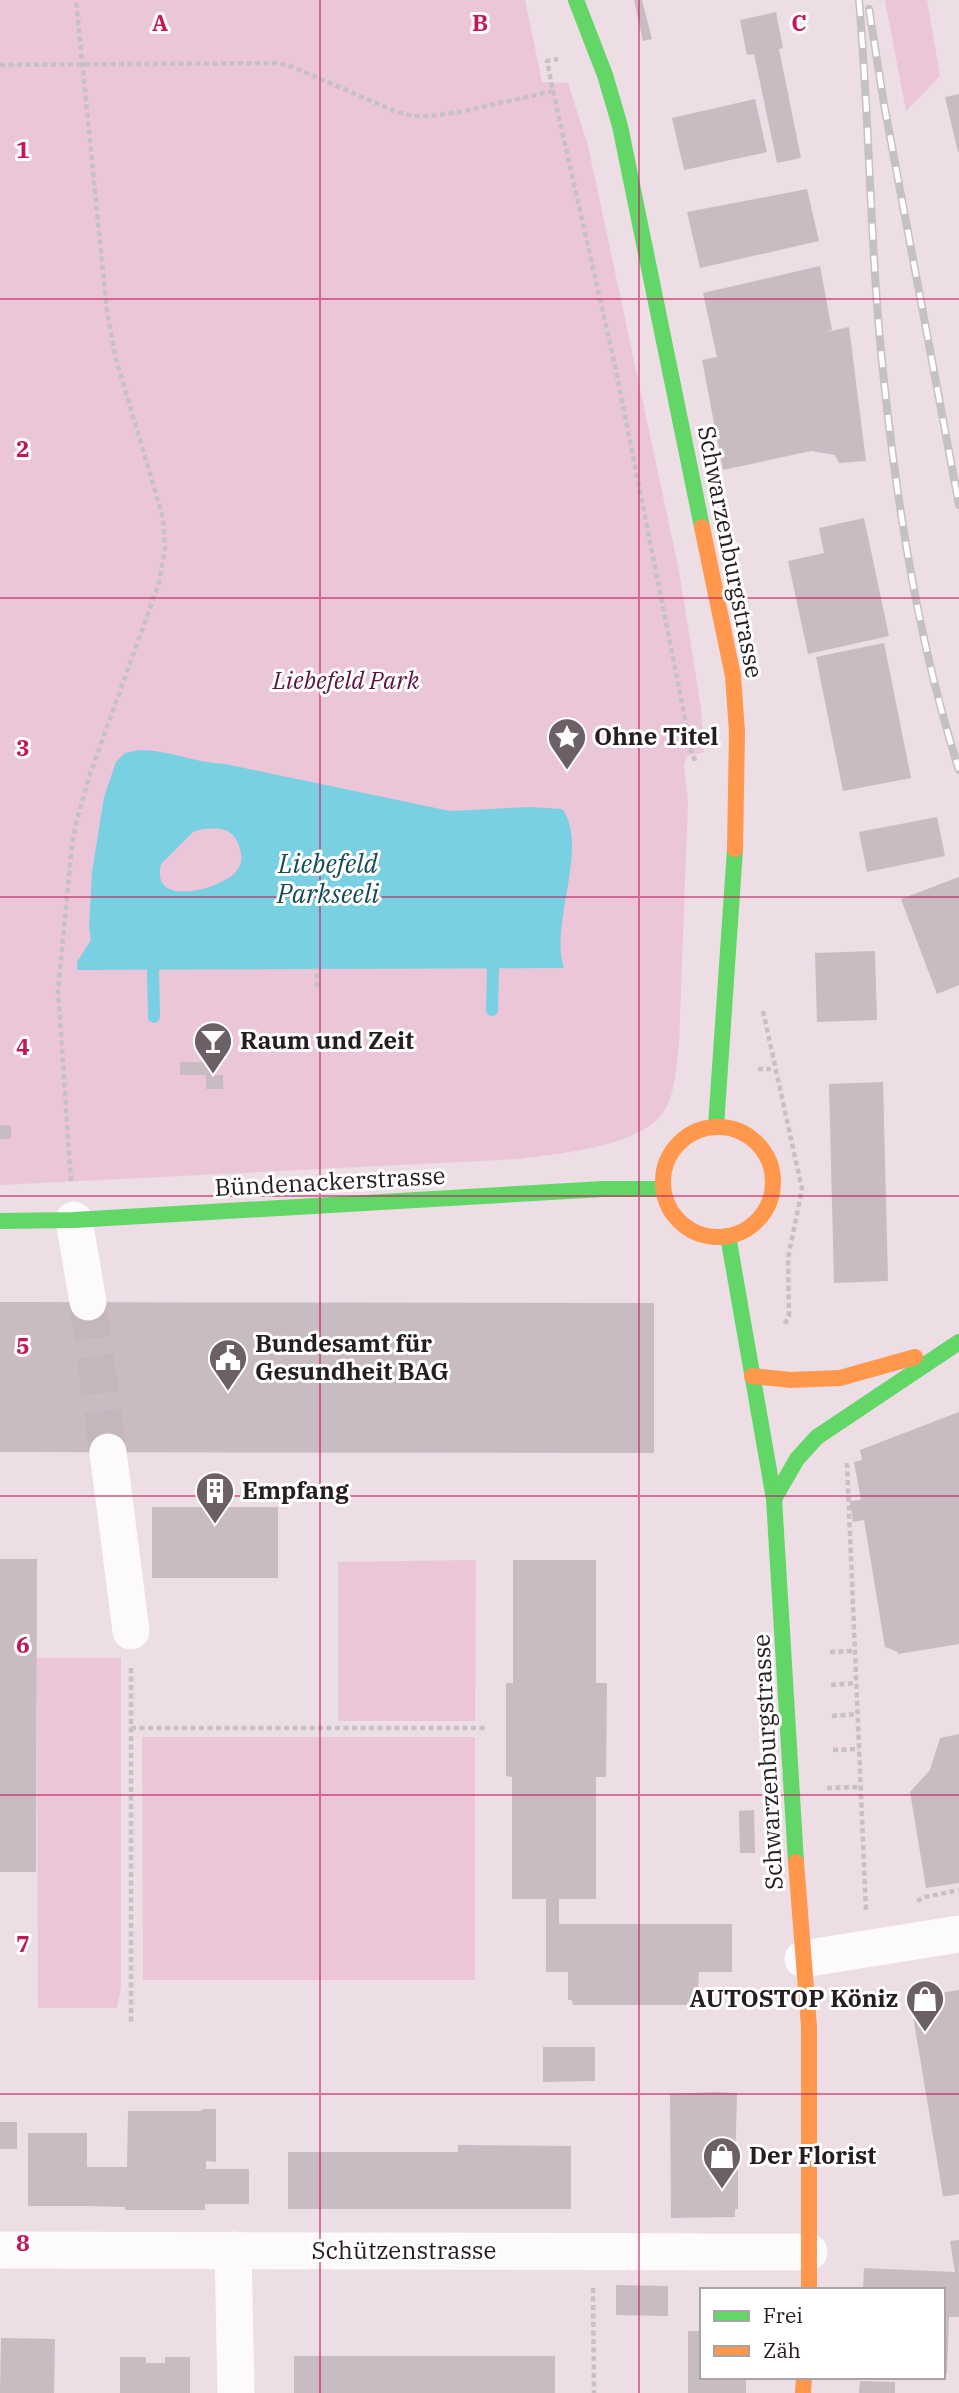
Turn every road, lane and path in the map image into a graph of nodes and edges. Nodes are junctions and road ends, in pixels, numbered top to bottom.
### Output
1 (76, 0) edge
2 (576, 0) edge
3 (597, 52) junction
4 (0, 65) edge
5 (82, 65) junction
6 (553, 91) junction
7 (698, 766) dead end
8 (317, 968) dead end
9 (317, 987) dead end
10 (761, 1001) dead end
11 (757, 1069) dead end
12 (771, 1069) dead end
13 (716, 1126) junction
14 (663, 1189) junction
15 (74, 1220) junction
16 (0, 1222) edge
17 (728, 1236) junction
18 (88, 1303) tunnel mouth
19 (955, 1344) edge
20 (752, 1376) junction
21 (108, 1452) tunnel mouth
22 (846, 1452) dead end
23 (774, 1499) junction
24 (131, 1630) dead end
25 (855, 1651) junction
26 (830, 1652) dead end
27 (856, 1683) junction
28 (831, 1685) dead end
29 (131, 1707) dead end
30 (857, 1714) junction
31 (832, 1716) dead end
32 (131, 1728) junction
33 (487, 1728) dead end
34 (859, 1749) junction
35 (833, 1750) dead end
36 (959, 1934) edge
37 (867, 1948) junction
38 (803, 1959) junction
39 (131, 2024) dead end
40 (0, 2250) edge
41 (233, 2250) junction
42 (593, 2252) junction
43 (809, 2252) junction
44 (808, 2288) edge
45 (236, 2393) edge
46 (594, 2393) edge

1 - 5 path
2 - 3 main road, Schwarzenburgstrasse
3 - 6 path
3 - 13 main road, Schwarzenburgstrasse
4 - 5 path
5 - 6 path
5 - 15 path
6 - 7 path
8 - 9 path
10 - 20 path
11 - 12 path
13 - 14 main road
13 - 17 main road
14 - 15 main road, Bündenackerstrasse
14 - 17 main road
15 - 16 main road, Bündenackerstrasse
15 - 18 street
17 - 20 main road, Schwarzenburgstrasse
19 - 20 main road
19 - 23 main road
20 - 23 main road, Schwarzenburgstrasse
21 - 24 street
22 - 25 path
23 - 38 main road, Schwarzenburgstrasse
25 - 26 path
25 - 27 path
27 - 28 path
27 - 30 path
29 - 32 path
30 - 31 path
30 - 34 path
32 - 33 path
32 - 39 path
34 - 35 path
34 - 37 path
36 - 37 street
37 - 38 street
38 - 43 main road, Schwarzenburgstrasse
40 - 41 street, Schützenstrasse
41 - 42 street, Schützenstrasse
41 - 45 street
42 - 43 street, Schützenstrasse
42 - 46 path
43 - 44 main road, Schwarzenburgstrasse

